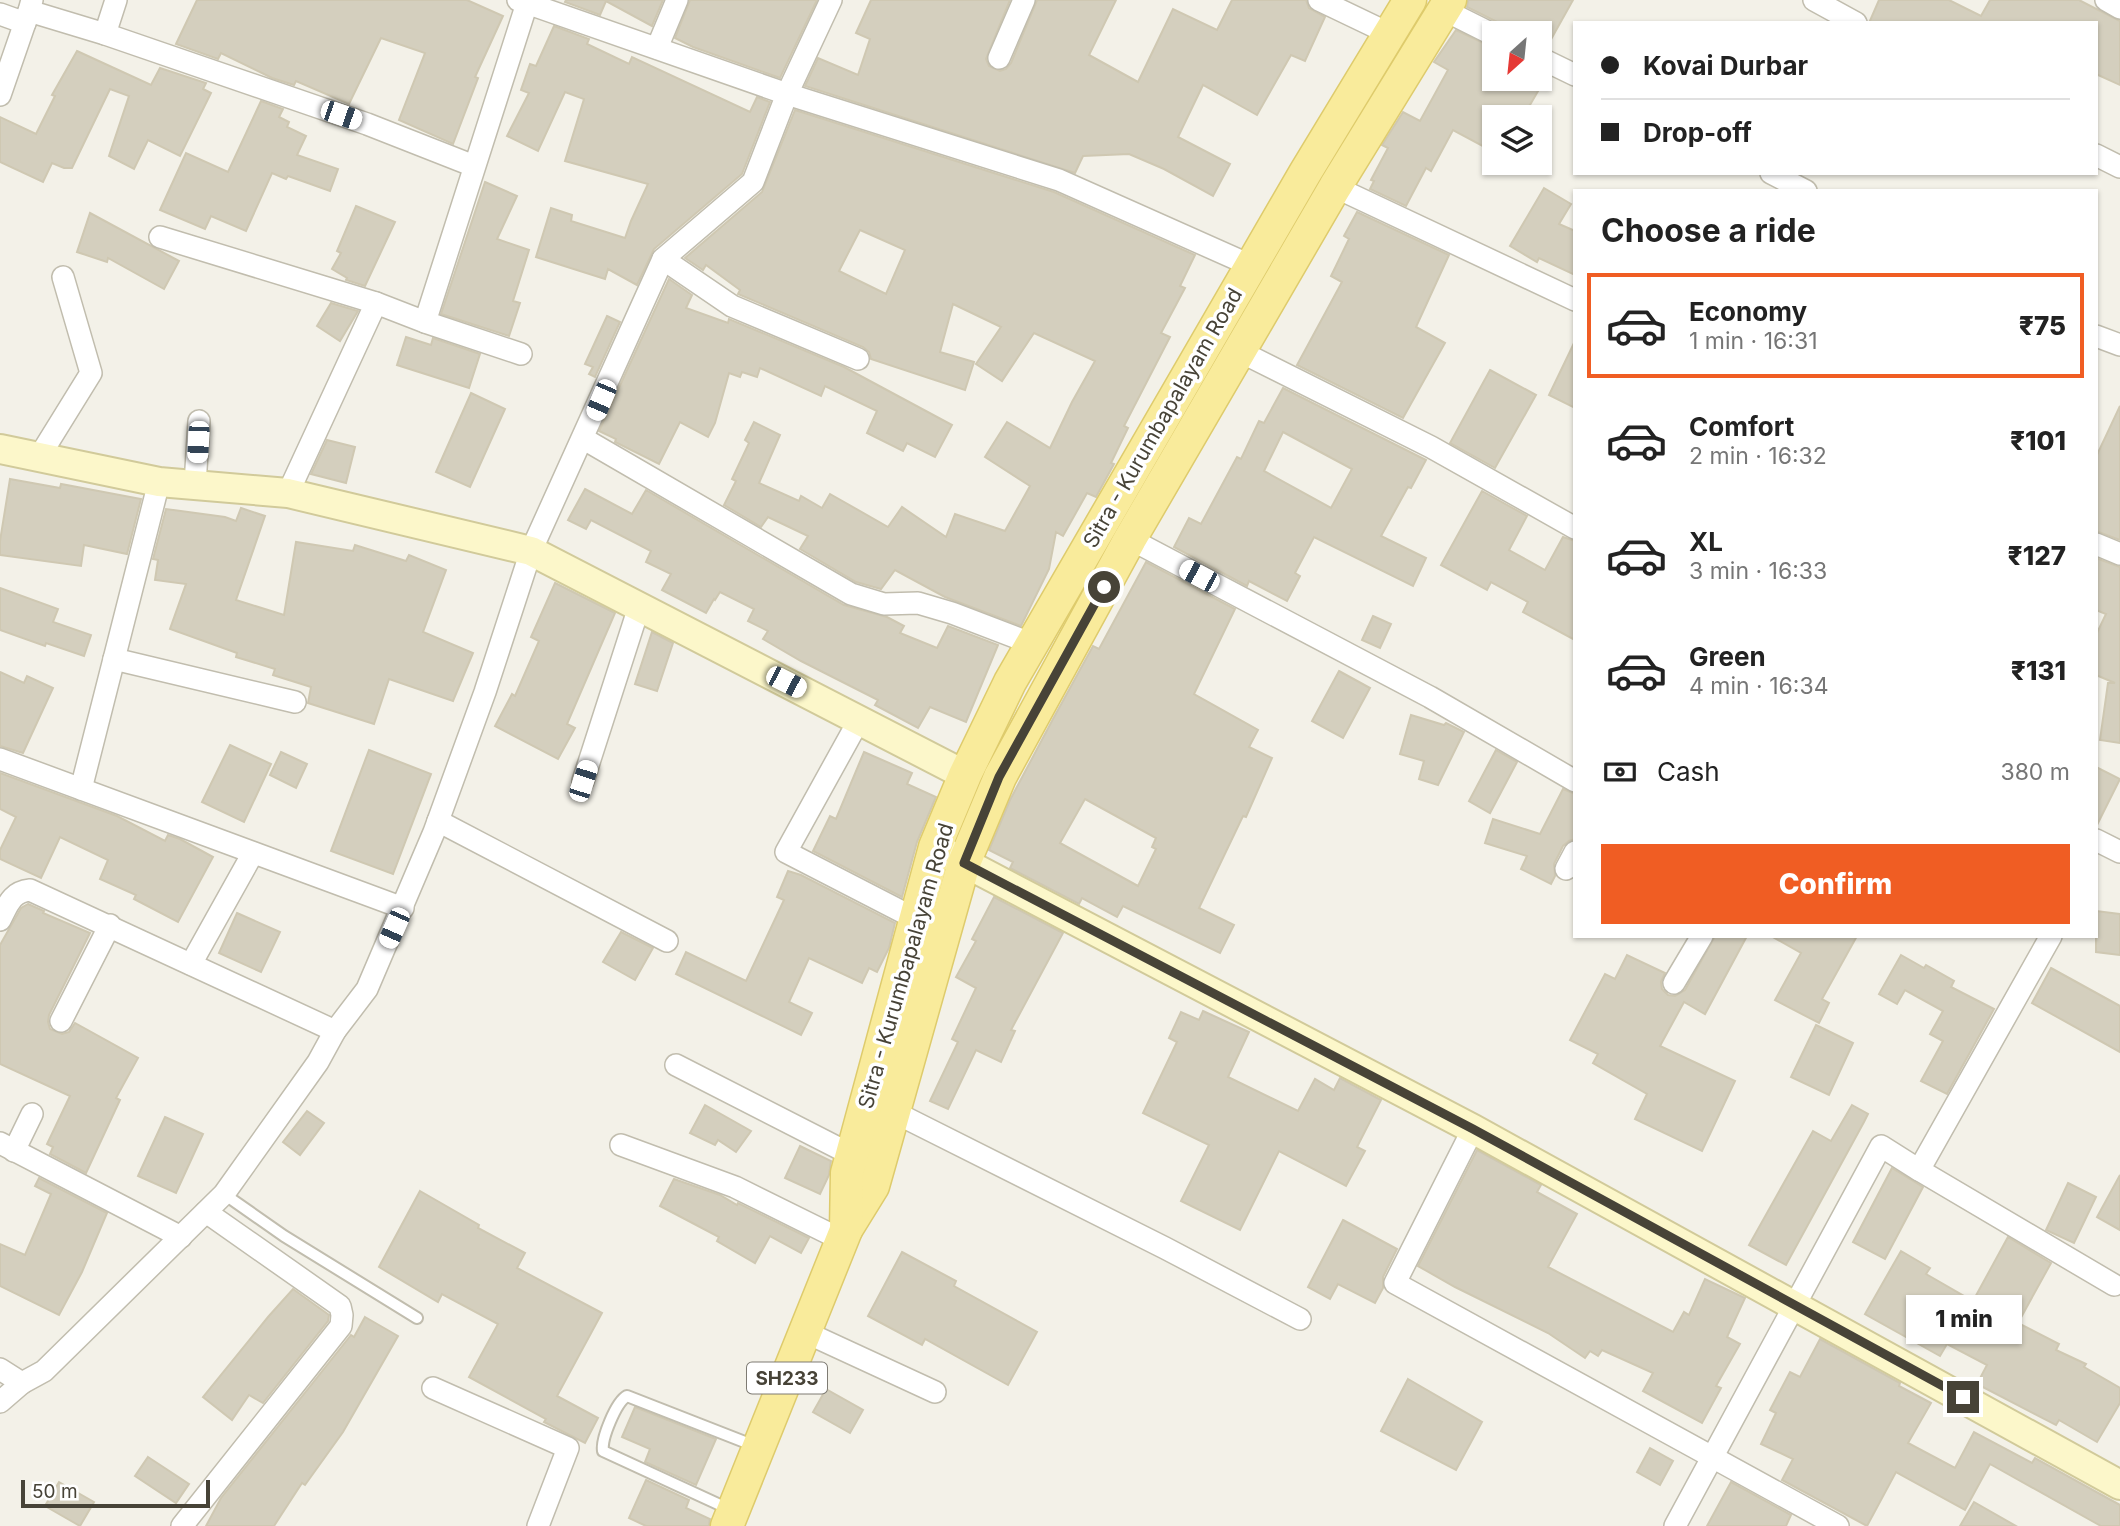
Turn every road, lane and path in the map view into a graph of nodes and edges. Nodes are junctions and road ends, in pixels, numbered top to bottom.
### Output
1 (116, 0) edge
2 (677, 0) edge
3 (831, 0) edge
4 (1024, 0) edge
5 (1319, 0) edge
6 (1410, 0) edge
7 (1814, 0) edge
8 (2106, 0) edge
9 (524, 1) edge
10 (1447, 5) edge
11 (2120, 8) edge
12 (29, 11) edge
13 (0, 13) edge
14 (1852, 21) edge
15 (1482, 27) edge
16 (105, 34) junction
17 (1390, 34) junction
18 (657, 48) junction
19 (999, 58) dead end
20 (1552, 64) edge
21 (1573, 74) edge
22 (787, 94) junction
23 (0, 95) edge
24 (2098, 156) edge
25 (474, 166) junction
26 (2120, 167) edge
27 (1775, 175) edge
28 (1335, 187) junction
29 (1802, 189) edge
30 (160, 237) dead end
31 (663, 259) junction
32 (1252, 266) junction
33 (63, 277) dead end
34 (1573, 299) edge
35 (376, 303) junction
36 (425, 322) junction
37 (2098, 337) edge
38 (2120, 345) edge
39 (1241, 352) junction
40 (521, 354) dead end
41 (858, 359) dead end
42 (199, 421) dead end
43 (584, 439) junction
44 (0, 449) edge
45 (39, 457) junction
46 (159, 482) junction
47 (195, 485) junction
48 (288, 493) junction
49 (1573, 527) edge
50 (1130, 540) junction
51 (2098, 545) edge
52 (531, 551) junction
53 (2120, 554) edge
54 (639, 607) junction
55 (1033, 644) junction
56 (114, 659) junction
57 (295, 702) dead end
58 (859, 720) junction
59 (0, 759) edge
60 (965, 775) junction
61 (1573, 780) edge
62 (583, 781) dead end
63 (81, 789) junction
64 (438, 821) junction
65 (935, 847) junction
66 (253, 853) junction
67 (964, 863) junction
68 (403, 908) junction
69 (916, 919) junction
70 (0, 920) edge
71 (110, 925) junction
72 (1701, 938) edge
73 (2050, 938) edge
74 (667, 941) dead end
75 (191, 964) junction
76 (1674, 983) dead end
77 (61, 1021) dead end
78 (335, 1031) junction
79 (676, 1065) dead end
80 (894, 1112) junction
81 (32, 1114) dead end
82 (1473, 1129) junction
83 (621, 1145) dead end
84 (7, 1147) edge
85 (852, 1155) junction
86 (1919, 1170) junction
87 (224, 1194) junction
88 (206, 1212) junction
89 (844, 1235) junction
90 (181, 1237) junction
91 (2114, 1285) dead end
92 (1794, 1305) junction
93 (417, 1318) dead end
94 (1300, 1319) dead end
95 (805, 1332) junction
96 (0, 1369) edge
97 (22, 1383) junction
98 (433, 1388) dead end
99 (935, 1392) dead end
100 (0, 1402) edge
101 (758, 1448) junction
102 (1712, 1458) junction
103 (2120, 1485) edge
104 (730, 1518) edge
105 (182, 1526) edge
106 (538, 1526) edge
107 (1675, 1526) edge
108 (1838, 1526) edge

1 - 16 street
2 - 18 street
3 - 22 street
4 - 19 street
5 - 17 street
6 - 17 main road, Sitra - Kurumbapalayam Road / SH233
7 - 14 street
8 - 11 street
9 - 18 street
9 - 25 street
10 - 15 street
10 - 28 main road
12 - 13 street
12 - 16 street
12 - 23 street
16 - 25 street
17 - 32 main road, Sitra - Kurumbapalayam Road / SH233
18 - 22 street
20 - 21 street
22 - 31 street
22 - 32 street
24 - 26 street
25 - 36 street
27 - 29 street
28 - 34 street
28 - 39 main road
30 - 35 street
31 - 41 street
31 - 43 street
32 - 55 main road, Sitra - Kurumbapalayam Road / SH233
33 - 45 street
35 - 36 street
35 - 48 street
36 - 40 street
37 - 38 street
39 - 49 street
39 - 50 main road
42 - 47 street
43 - 52 street
43 - 55 street
44 - 45 street
45 - 46 street
46 - 47 street
46 - 56 street
47 - 48 street
48 - 52 street
50 - 61 street
50 - 67 main road
51 - 53 street
52 - 54 street
52 - 64 street
54 - 58 street
54 - 62 street
55 - 60 main road, Sitra - Kurumbapalayam Road / SH233
56 - 57 street
56 - 63 street
58 - 60 street
58 - 69 street
59 - 63 street
60 - 65 main road, Sitra - Kurumbapalayam Road / SH233
63 - 66 street
64 - 68 street
64 - 74 street
65 - 67 street
65 - 69 main road, Sitra - Kurumbapalayam Road / SH233
66 - 68 street
66 - 75 street
67 - 80 main road
67 - 82 street
68 - 78 street
69 - 85 main road, Sitra - Kurumbapalayam Road / SH233
70 - 71 street
71 - 75 street
71 - 77 street
72 - 76 street
73 - 86 street
75 - 78 street
78 - 87 street
79 - 85 street
80 - 89 main road
80 - 94 street
81 - 84 street
82 - 92 street
82 - 102 street
83 - 89 street
84 - 90 street
85 - 89 main road, Sitra - Kurumbapalayam Road / SH233
86 - 91 street
86 - 92 street
87 - 88 street
87 - 93 lane
88 - 90 street
88 - 105 street
89 - 95 main road, Sitra - Kurumbapalayam Road / SH233
90 - 97 street
92 - 102 street
92 - 103 street
95 - 99 street
95 - 101 main road, Sitra - Kurumbapalayam Road / SH233
96 - 97 street
97 - 100 street
98 - 106 street
101 - 104 main road, Sitra - Kurumbapalayam Road / SH233
101 - 104 lane
102 - 107 street
102 - 108 street

